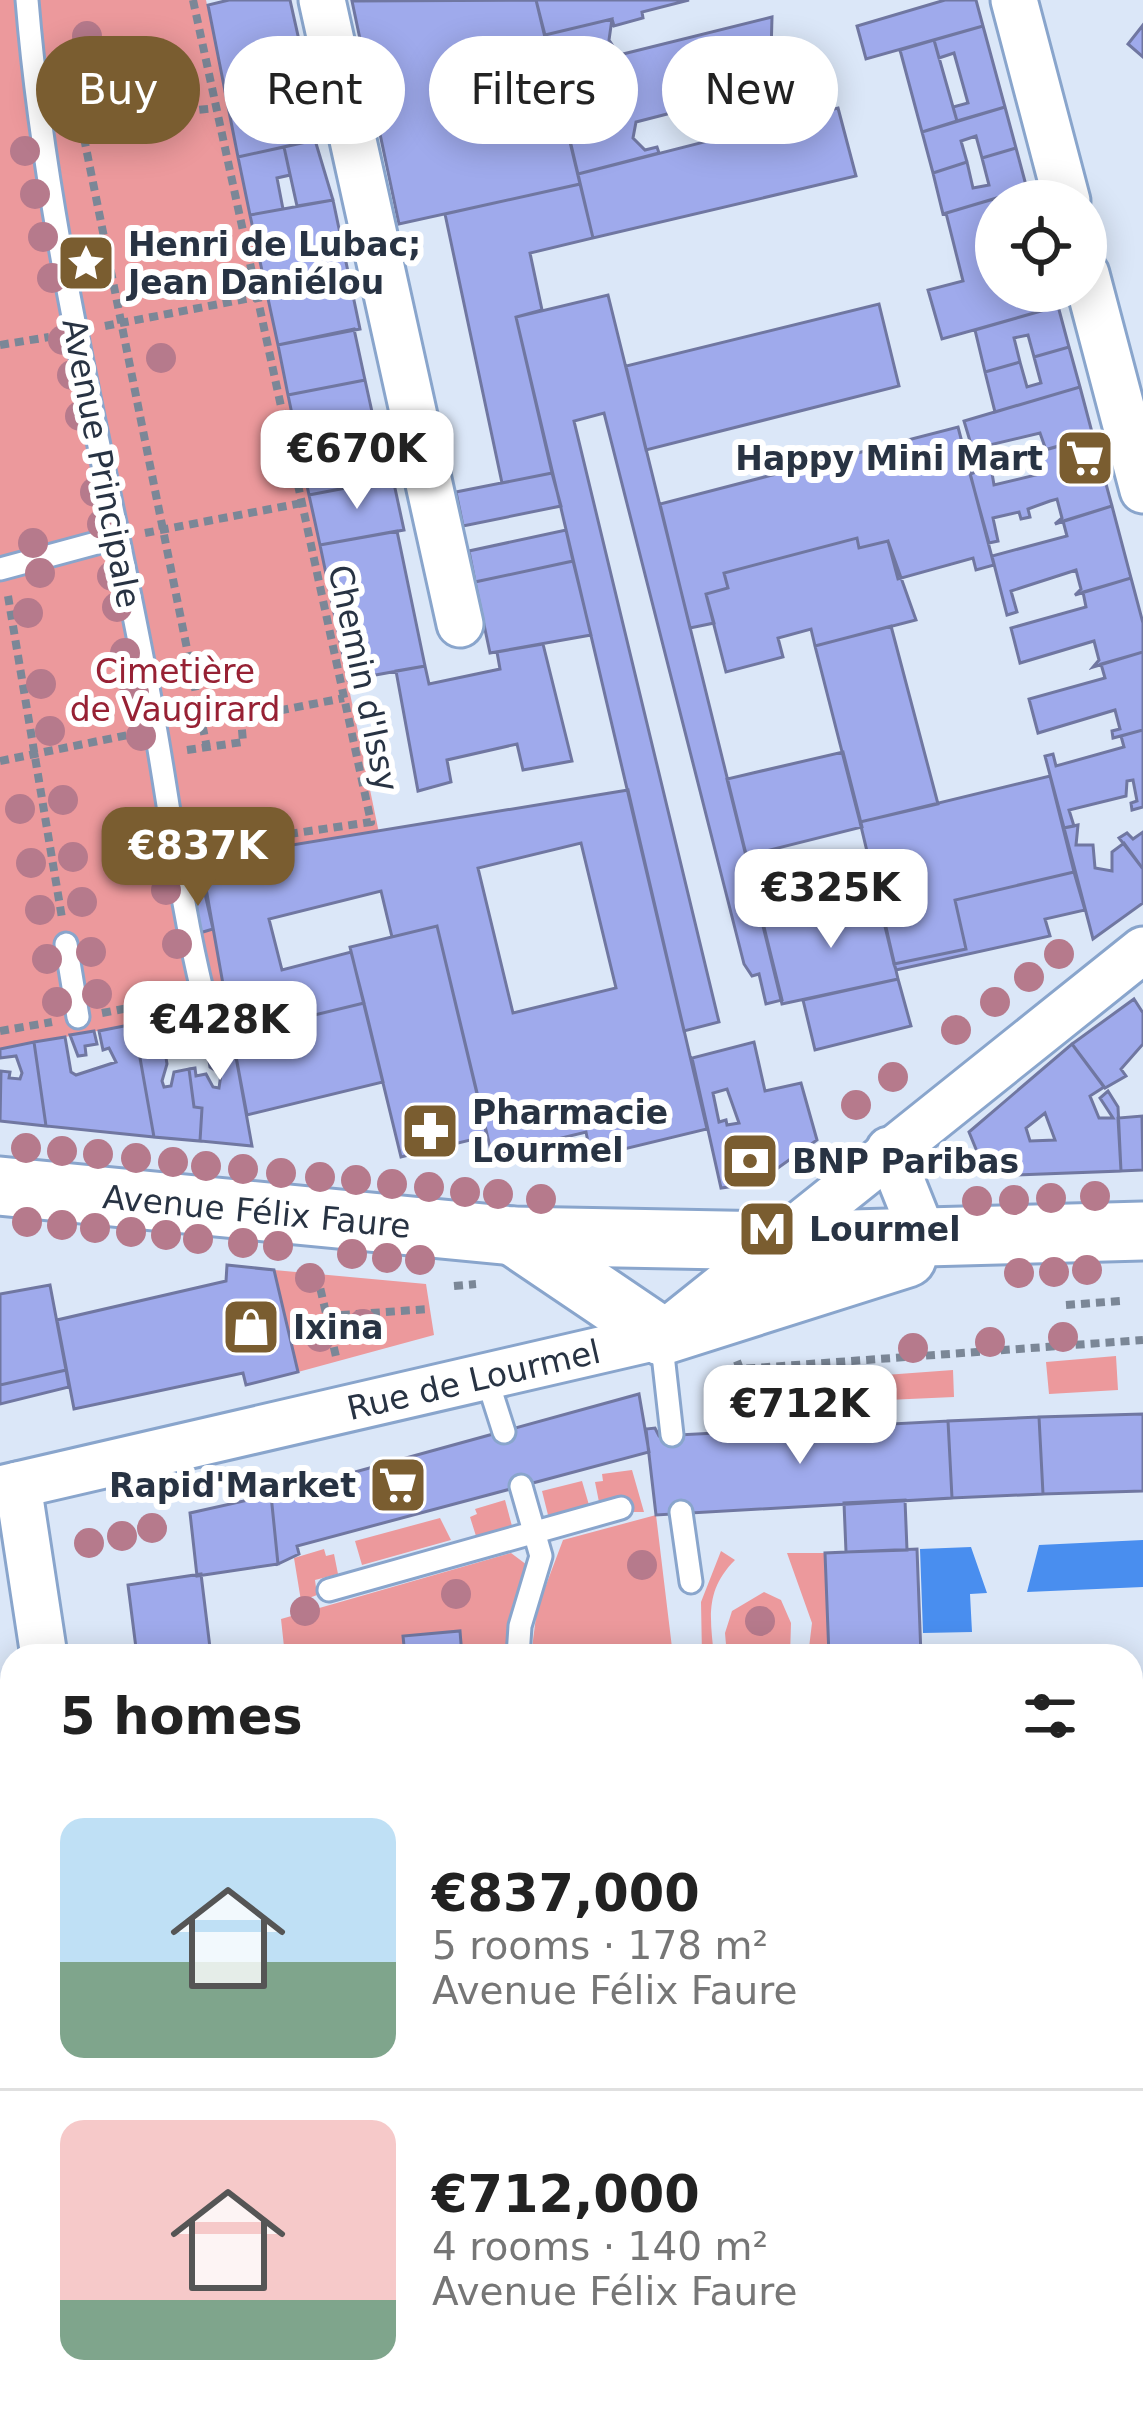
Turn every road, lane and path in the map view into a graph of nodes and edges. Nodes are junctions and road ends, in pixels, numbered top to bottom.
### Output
1 (27, 0) edge
2 (193, 0) edge
3 (322, 0) edge
4 (1014, 0) edge
5 (36, 105) edge
6 (216, 108) junction
7 (200, 110) edge
8 (41, 144) edge
9 (85, 144) edge
10 (1061, 180) edge
11 (256, 297) junction
12 (1096, 312) edge
13 (123, 322) junction
14 (76, 333) junction
15 (0, 345) edge
16 (1143, 490) edge
17 (302, 503) junction
18 (165, 530) junction
19 (115, 538) junction
20 (2, 569) edge
21 (460, 624) dead end
22 (344, 698) junction
23 (156, 730) junction
24 (207, 748) junction
25 (34, 753) junction
26 (158, 754) junction
27 (0, 760) edge
28 (176, 851) junction
29 (66, 944) joint
30 (1143, 950) edge
31 (203, 994) dead end
32 (78, 1017) dead end
33 (889, 1150) junction
34 (0, 1186) edge
35 (1143, 1231) edge
36 (513, 1236) junction
37 (944, 1240) junction
38 (778, 1241) junction
39 (693, 1242) junction
40 (316, 1274) dead end
41 (482, 1283) dead end
42 (454, 1286) dead end
43 (1120, 1301) dead end
44 (1066, 1305) dead end
45 (430, 1309) dead end
46 (326, 1316) junction
47 (661, 1336) junction
48 (1143, 1340) edge
49 (734, 1354) dead end
50 (337, 1361) dead end
51 (487, 1378) junction
52 (504, 1432) dead end
53 (672, 1435) dead end
54 (521, 1486) dead end
55 (9, 1487) edge
56 (621, 1508) dead end
57 (681, 1512) dead end
58 (536, 1532) junction
59 (692, 1582) dead end
60 (329, 1590) dead end
61 (42, 1644) edge
62 (519, 1644) edge

1 - 5 lane, Avenue Principale
2 - 6 path, Chemin d'Issy
3 - 21 street
4 - 10 street
6 - 7 path
6 - 11 path, Chemin d'Issy
8 - 14 lane, Avenue Principale
9 - 13 path
11 - 13 path
11 - 17 path, Chemin d'Issy
12 - 16 street
13 - 14 path
13 - 18 path
14 - 15 path
14 - 19 lane, Avenue Principale
17 - 18 path
17 - 22 path, Chemin d'Issy
18 - 19 path
18 - 24 path
19 - 20 lane
19 - 23 lane, Avenue Principale
20 - 25 path
22 - 24 path
22 - 28 path, Chemin d'Issy
23 - 25 path
23 - 26 lane, Avenue Principale
24 - 26 path
25 - 27 path
25 - 29 path
26 - 28 lane, Avenue Principale
28 - 31 lane, Avenue Principale
29 - 32 lane
30 - 33 street, Rue de Lourmel
33 - 37 street
33 - 38 street, Rue de Lourmel
34 - 36 street, Avenue Félix Faure
35 - 37 street, Avenue Félix Faure
36 - 39 street, Avenue Félix Faure
36 - 47 street, Avenue Félix Faure
37 - 38 street, Avenue Félix Faure
37 - 47 street, Avenue Félix Faure
38 - 39 street, Avenue Félix Faure
38 - 47 street, Rue de Lourmel
39 - 47 street
40 - 46 path
41 - 42 path
43 - 44 path
45 - 46 path
46 - 50 path
47 - 51 street, Rue de Lourmel
47 - 53 lane
48 - 49 path
51 - 52 lane
51 - 55 street, Rue de Lourmel
54 - 58 lane
55 - 61 street
56 - 58 lane
57 - 59 lane
58 - 60 lane
58 - 62 lane

